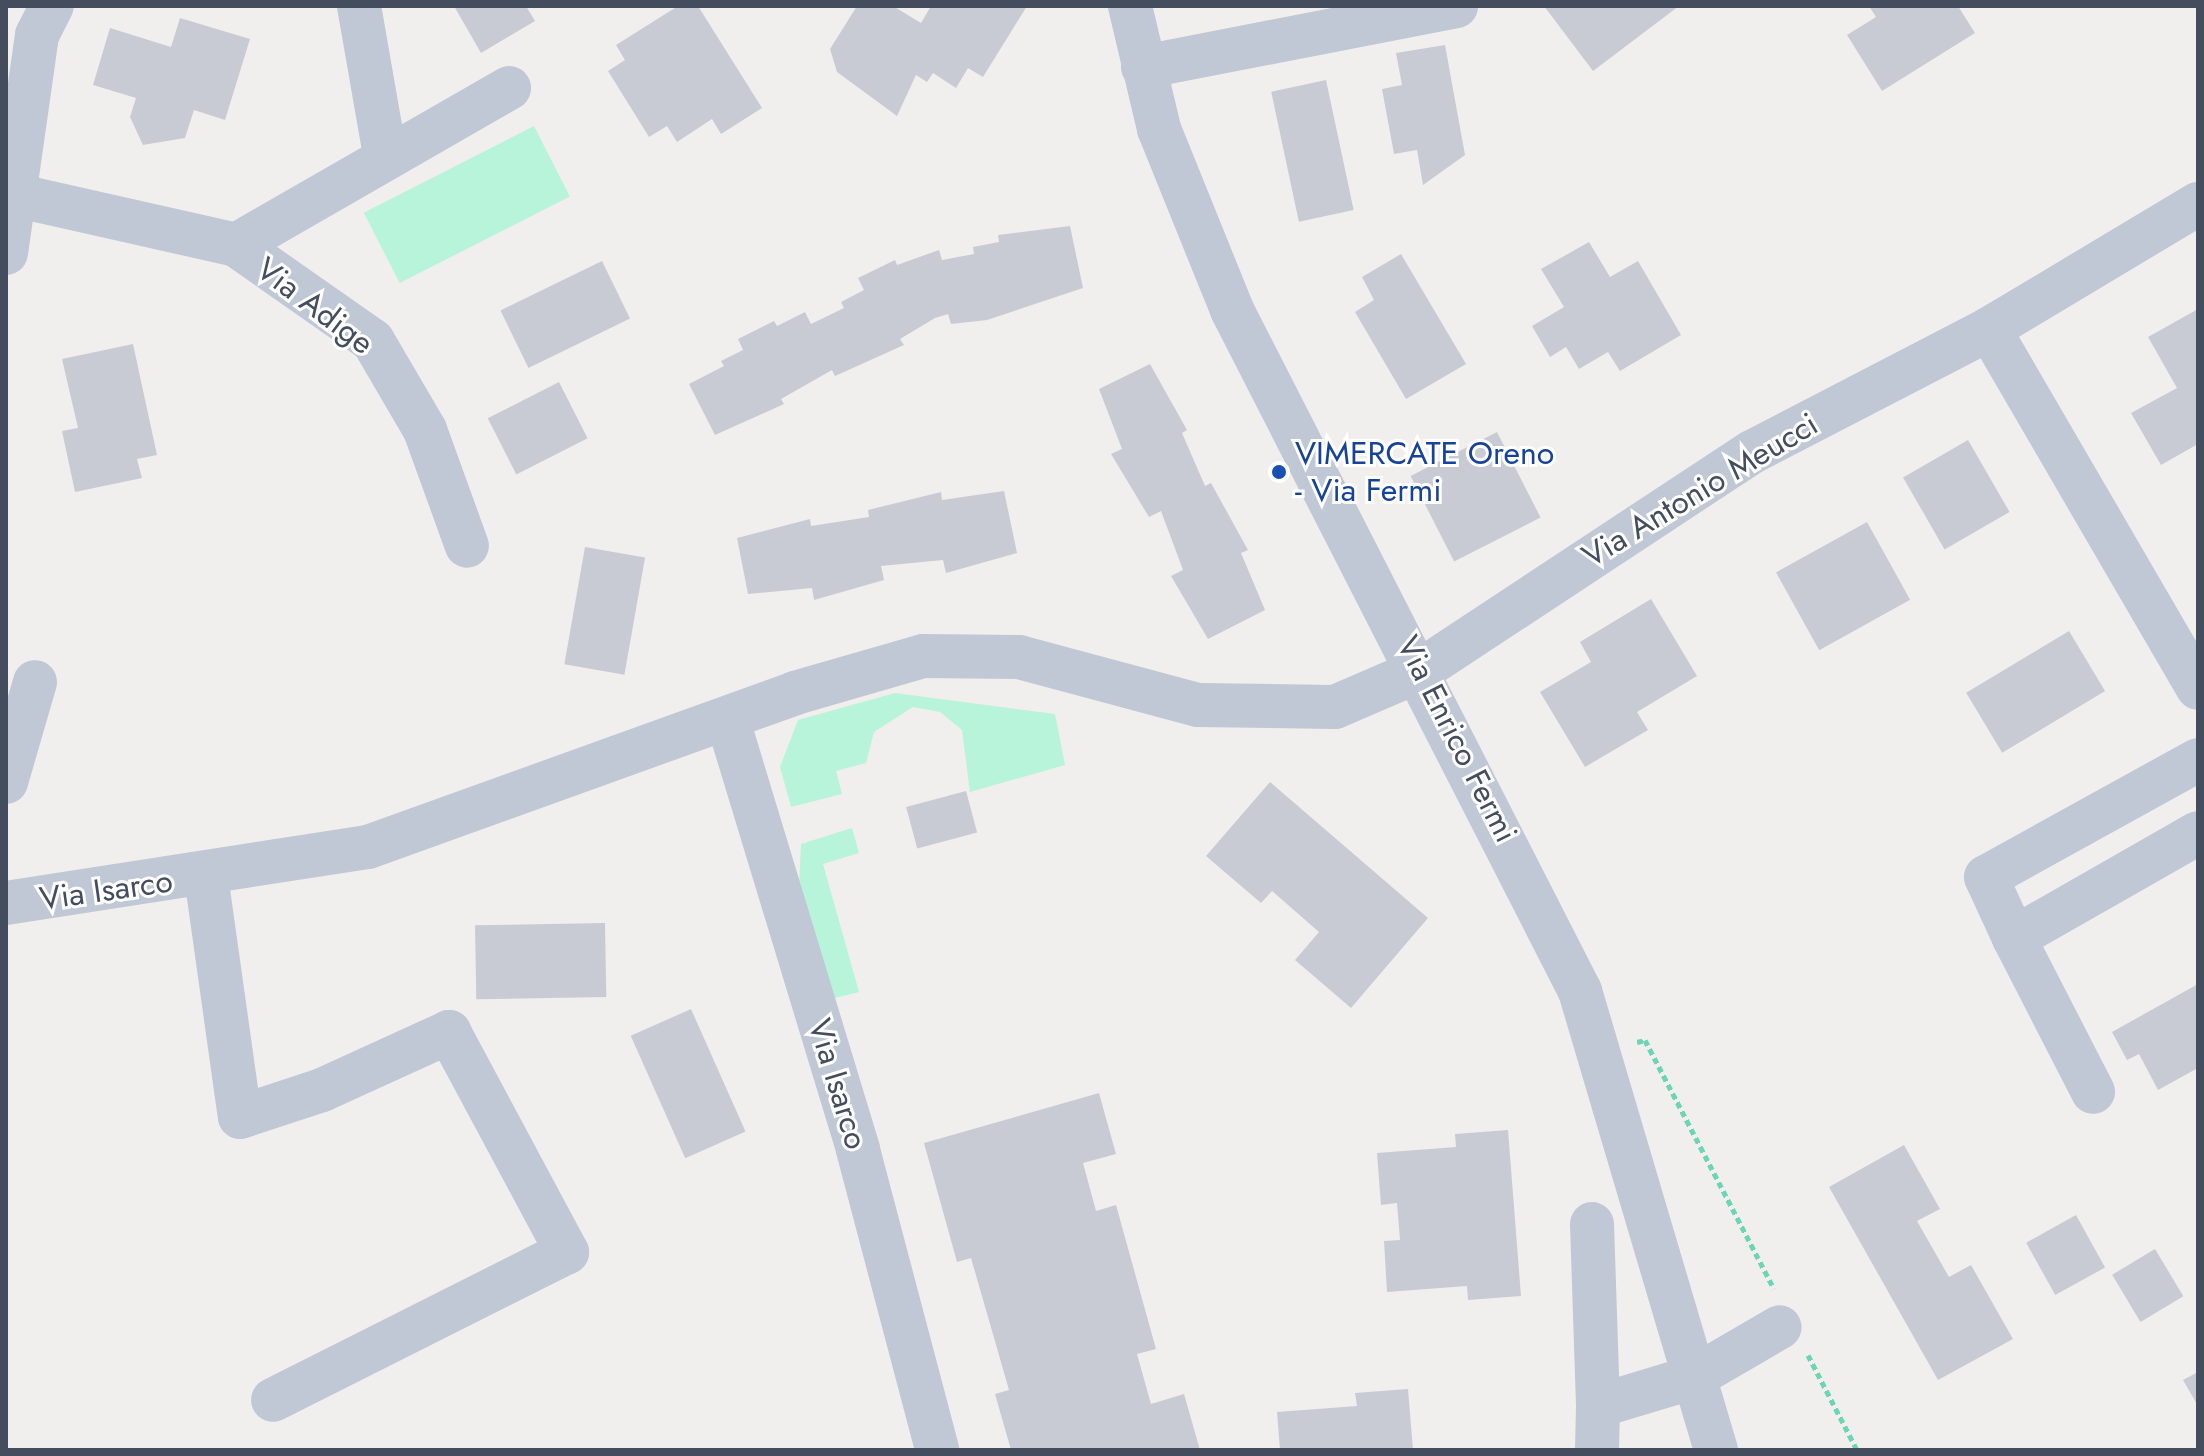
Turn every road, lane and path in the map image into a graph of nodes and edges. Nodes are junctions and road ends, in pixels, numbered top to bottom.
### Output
1 (52, 6) edge
2 (359, 6) edge
3 (1130, 6) edge
4 (1456, 6) edge
5 (1143, 67) junction
6 (509, 88) dead end
7 (385, 155) junction
8 (12, 198) edge
9 (2198, 204) edge
10 (236, 245) junction
11 (6, 253) edge
12 (1989, 329) junction
13 (467, 546) dead end
14 (1421, 670) junction
15 (35, 682) dead end
16 (2198, 688) edge
17 (728, 721) junction
18 (2198, 760) edge
19 (6, 782) edge
20 (2198, 833) edge
21 (206, 876) junction
22 (6, 903) edge
23 (2014, 938) junction
24 (1645, 1040) dead end
25 (2093, 1092) dead end
26 (1592, 1224) dead end
27 (1787, 1324) junction
28 (1694, 1377) junction
29 (273, 1400) dead end
30 (1598, 1406) junction
31 (1713, 1445) edge
32 (937, 1450) edge
33 (1597, 1450) edge
34 (1857, 1450) edge

1 - 8 street
2 - 7 street
3 - 5 street, Via Enrico Fermi
4 - 5 street
5 - 14 street, Via Enrico Fermi
6 - 7 street, Via Adige
7 - 10 street, Via Adige
8 - 10 street, Via Adige
8 - 11 street
9 - 12 street, Via Antonio Meucci
10 - 13 street, Via Adige
12 - 14 street, Via Antonio Meucci
12 - 16 street
14 - 17 street, Via Isarco
14 - 28 street, Via Enrico Fermi
15 - 19 street
17 - 21 street, Via Isarco
17 - 32 street, Via Isarco
18 - 23 street
20 - 23 street
21 - 22 street, Via Isarco
21 - 29 street, Via Isarco
23 - 25 street
24 - 27 path
26 - 30 street
27 - 28 street
27 - 34 path
28 - 30 street
28 - 31 street, Via Enrico Fermi
30 - 33 street

